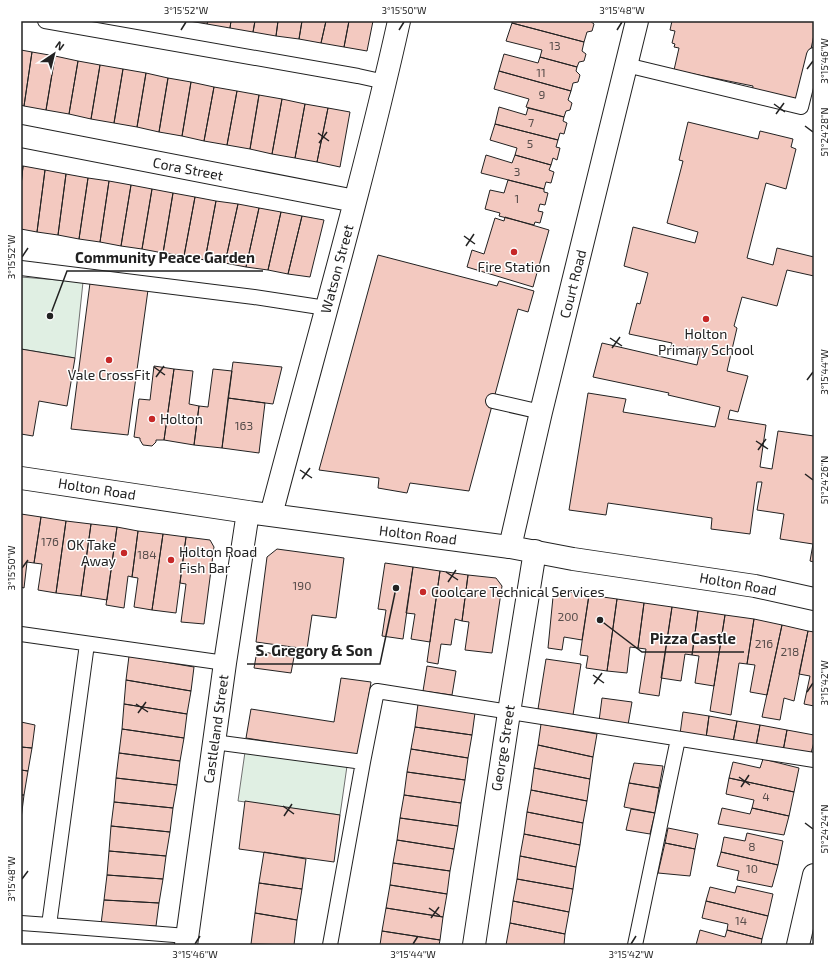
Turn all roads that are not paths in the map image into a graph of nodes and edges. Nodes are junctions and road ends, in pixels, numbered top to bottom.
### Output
1 (45, 21) edge
2 (399, 21) edge
3 (637, 21) edge
4 (814, 55) edge
5 (626, 65) junction
6 (385, 82) junction
7 (21, 136) edge
8 (355, 201) junction
9 (21, 268) edge
10 (326, 308) junction
11 (493, 401) dead end
12 (541, 412) junction
13 (21, 478) edge
14 (248, 512) junction
15 (271, 515) junction
16 (510, 546) junction
17 (535, 551) junction
18 (814, 599) edge
19 (21, 634) edge
20 (87, 644) junction
21 (225, 663) junction
22 (510, 706) junction
23 (678, 739) junction
24 (214, 742) junction
25 (814, 760) edge
26 (363, 762) junction
27 (814, 875) edge
28 (21, 923) edge
29 (49, 925) junction
30 (186, 941) edge
31 (330, 945) edge
32 (474, 945) edge
33 (635, 945) edge
34 (798, 945) edge

1 - 6 lane
2 - 6 street, Watson Street
3 - 5 street, Court Road
4 - 5 lane
5 - 12 street, Court Road
6 - 8 street, Watson Street
7 - 8 street, Cora Street
8 - 10 street, Watson Street
9 - 10 lane
10 - 15 street, Watson Street
11 - 12 lane
12 - 16 street, Court Road
13 - 14 street, Holton Road
14 - 15 street, Holton Road
14 - 21 street, Castleland Street
15 - 16 street, Holton Road
16 - 17 street, Holton Road
17 - 18 street, Holton Road
17 - 22 street, George Street
19 - 20 lane
20 - 21 lane
20 - 29 lane
21 - 24 street, Castleland Street
22 - 23 lane
22 - 26 lane
22 - 32 street, George Street
23 - 25 lane
23 - 33 lane
24 - 26 lane
24 - 30 street, Castleland Street
26 - 31 lane
27 - 34 street
28 - 29 lane
29 - 30 lane

